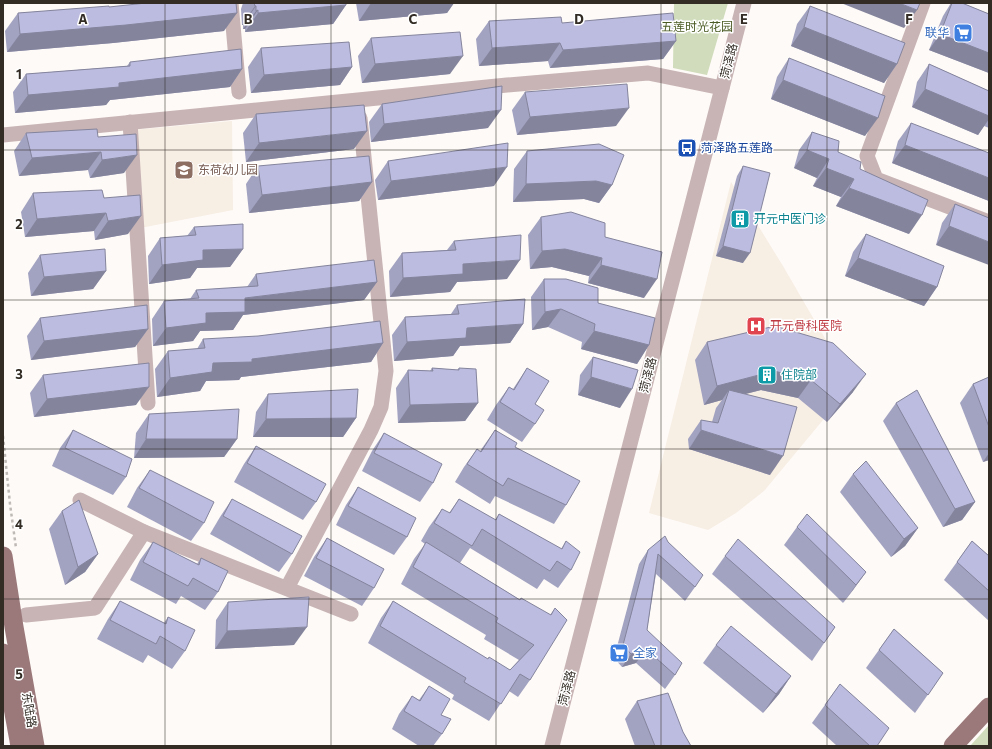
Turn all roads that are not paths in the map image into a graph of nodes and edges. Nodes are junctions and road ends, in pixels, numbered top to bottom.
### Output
1 (231, 3) edge
2 (744, 3) edge
3 (923, 3) edge
4 (722, 88) junction
5 (239, 92) dead end
6 (358, 100) junction
7 (130, 122) junction
8 (3, 135) edge
9 (989, 222) edge
10 (148, 403) edge
11 (80, 500) edge
12 (144, 532) junction
13 (3, 556) edge
14 (287, 588) junction
15 (351, 614) dead end
16 (26, 615) dead end
17 (3, 653) edge
18 (989, 707) edge
19 (20, 746) edge
20 (35, 746) edge
21 (552, 746) edge
22 (953, 746) edge

1 - 5 street
2 - 4 street, 菏泽路
3 - 9 street
4 - 6 street
4 - 21 street, 菏泽路
6 - 7 street
6 - 14 street
7 - 8 street
7 - 10 street
11 - 12 street
12 - 14 street
12 - 16 street
13 - 20 main road, 东陆路
14 - 15 street
17 - 19 main road, 东陆路
18 - 22 main road

